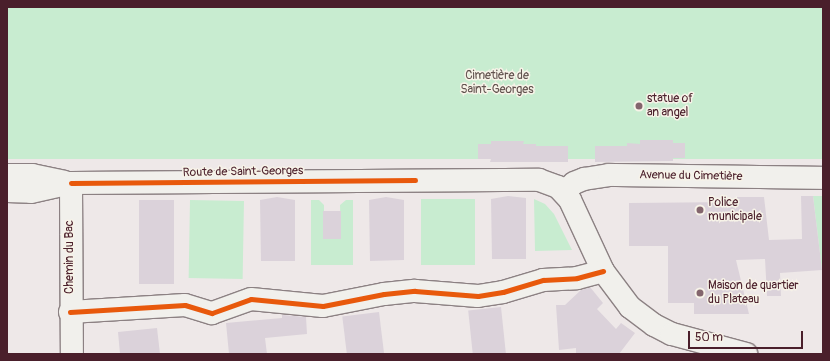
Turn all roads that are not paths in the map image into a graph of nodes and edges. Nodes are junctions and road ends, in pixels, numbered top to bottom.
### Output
1 (7, 175) edge
2 (823, 178) edge
3 (71, 183) junction
4 (7, 192) edge
5 (564, 192) junction
6 (603, 271) junction
7 (70, 312) junction
8 (720, 351) edge
9 (72, 354) edge
10 (746, 354) edge

1 - 3 street, Route de Saint-Georges
2 - 5 street, Avenue du Cimetière
3 - 4 street, Route de Saint-Georges
3 - 5 street, Route de Saint-Georges
3 - 7 street, Chemin du Bac
5 - 6 street, Route de Saint-Georges
6 - 7 street
6 - 8 street, Route de Saint-Georges
7 - 9 street, Chemin du Bac
8 - 10 street, Route de Saint-Georges

